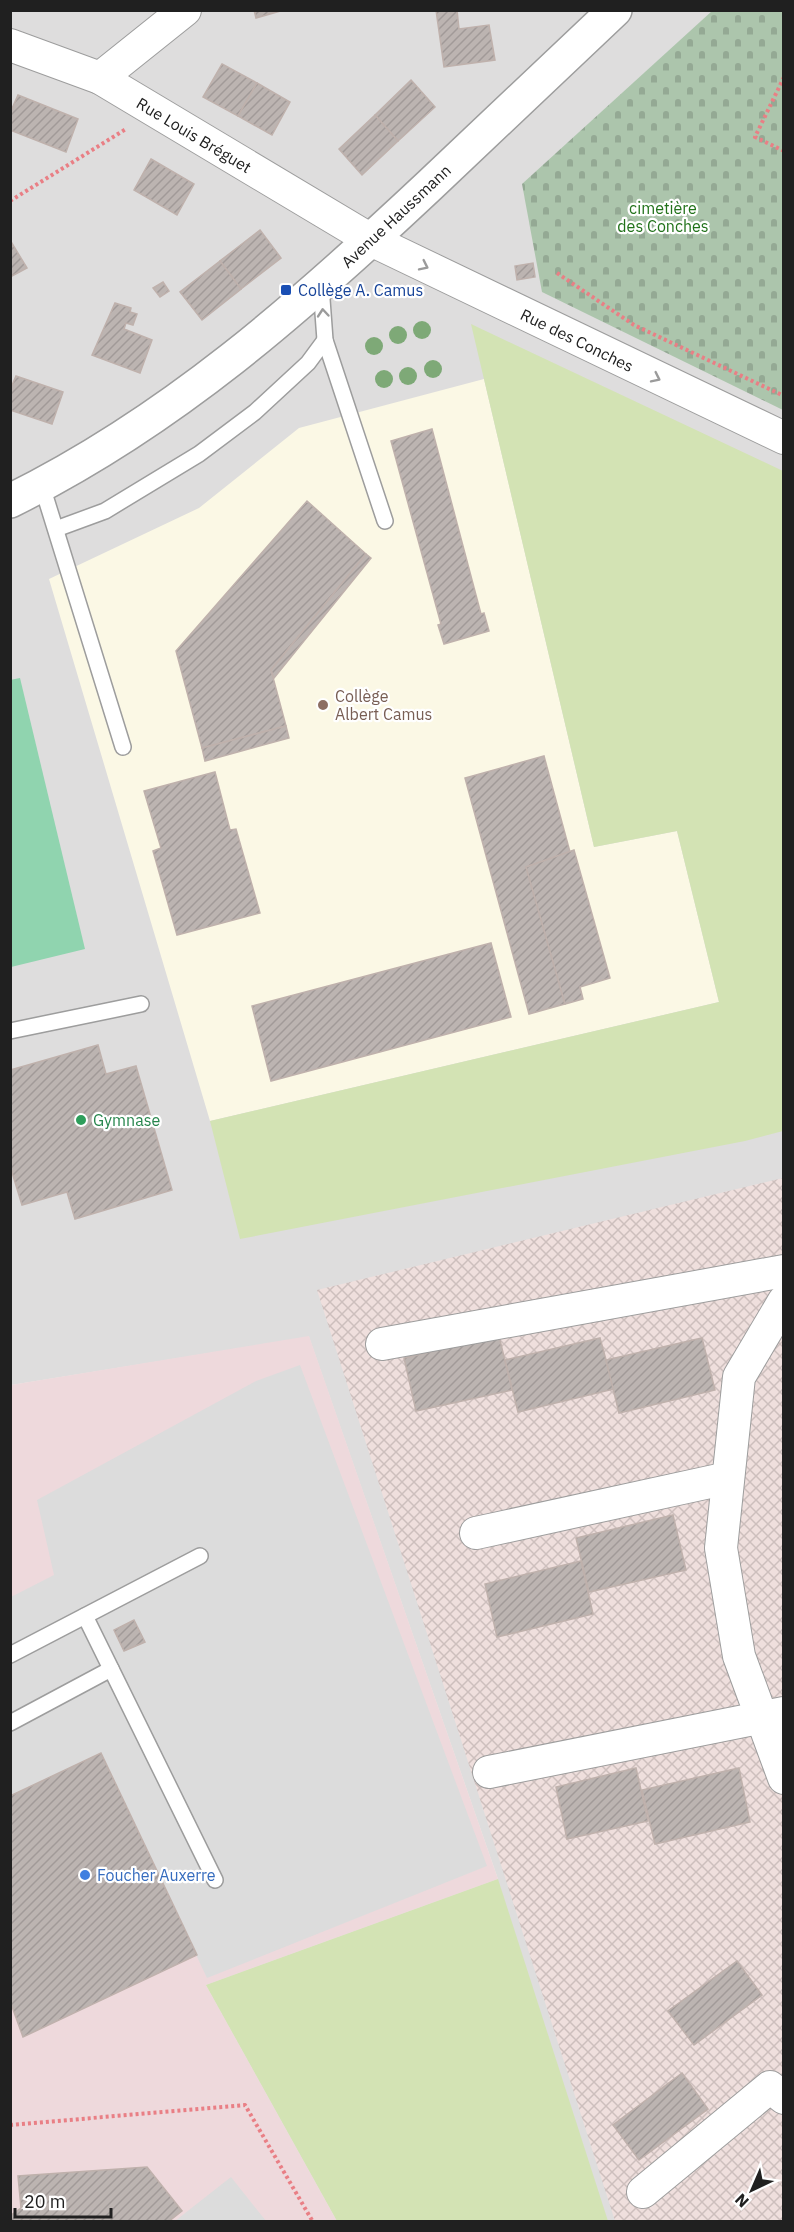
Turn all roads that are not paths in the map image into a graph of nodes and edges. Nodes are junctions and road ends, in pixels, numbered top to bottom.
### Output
1 (185, 10) edge
2 (615, 10) edge
3 (10, 45) edge
4 (100, 78) junction
5 (371, 240) junction
6 (321, 286) junction
7 (325, 340) junction
8 (783, 438) edge
9 (42, 486) junction
10 (10, 501) edge
11 (385, 521) dead end
12 (56, 529) junction
13 (123, 747) dead end
14 (141, 1004) dead end
15 (10, 1031) edge
16 (783, 1271) edge
17 (783, 1301) edge
18 (382, 1344) dead end
19 (728, 1479) junction
20 (476, 1533) dead end
21 (200, 1556) dead end
22 (85, 1616) junction
23 (10, 1654) edge
24 (111, 1669) junction
25 (772, 1715) edge
26 (10, 1723) edge
27 (489, 1772) dead end
28 (783, 1778) edge
29 (215, 1880) dead end
30 (783, 2098) edge
31 (643, 2192) dead end

1 - 4 street
2 - 5 street, Avenue Haussmann
3 - 4 street, Rue Louis Bréguet
4 - 5 street, Rue Louis Bréguet
5 - 6 street, Avenue Haussmann
5 -> 8 street, Rue des Conches
7 -> 6 lane
6 - 9 street, Avenue Haussmann
7 - 11 lane
7 - 12 lane
9 - 10 street, Avenue Haussmann
9 - 12 lane
12 - 13 lane
14 - 15 lane
16 - 18 street
17 - 19 street
19 - 20 street
19 - 25 street
21 - 22 lane
22 - 23 lane
22 - 24 lane
24 - 26 lane
24 - 29 lane
25 - 27 street
25 - 28 street
30 - 31 street

